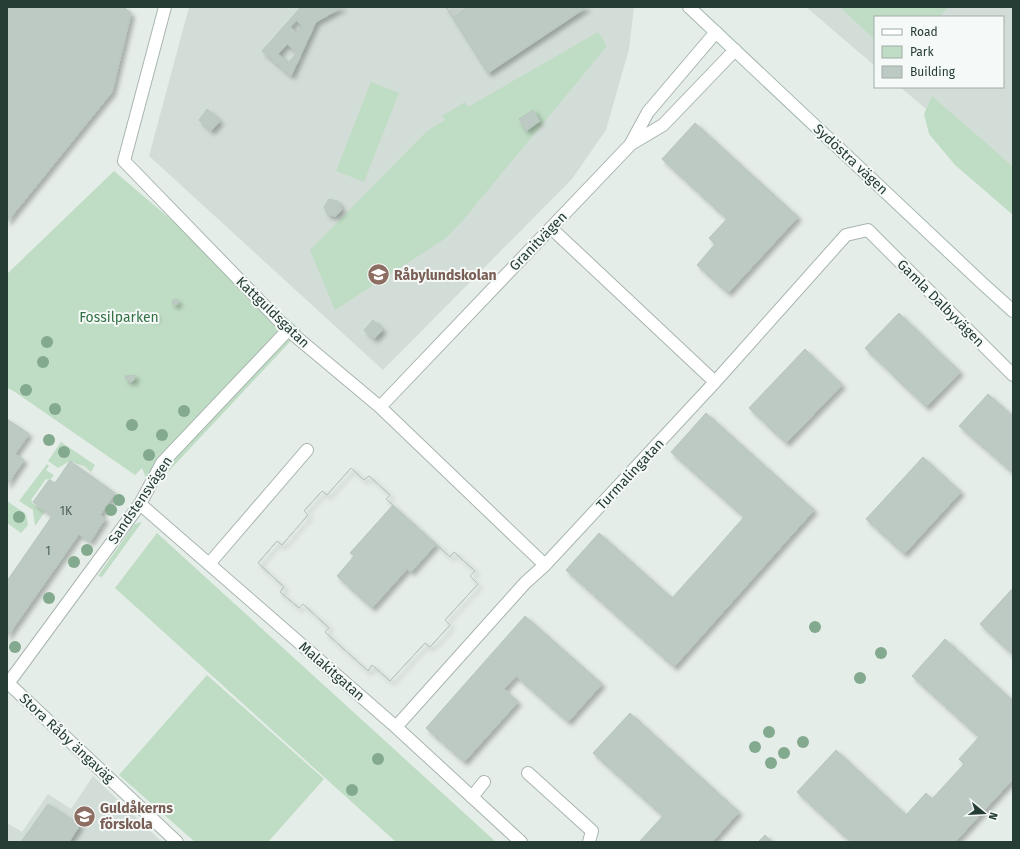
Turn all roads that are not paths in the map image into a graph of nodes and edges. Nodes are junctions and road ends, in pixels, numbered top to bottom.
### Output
1 (165, 7) edge
2 (689, 7) edge
3 (716, 32) junction
4 (735, 50) junction
5 (630, 145) junction
6 (551, 228) junction
7 (868, 230) joint
8 (1013, 311) edge
9 (288, 330) junction
10 (1013, 375) edge
11 (715, 382) junction
12 (380, 407) junction
13 (307, 450) dead end
14 (140, 504) junction
15 (209, 564) junction
16 (545, 565) junction
17 (7, 683) edge
18 (396, 727) junction
19 (528, 773) dead end
20 (484, 782) dead end
21 (472, 797) junction
22 (177, 842) edge
23 (521, 842) edge
24 (589, 842) edge

1 - 9 street, Kattguldsgatan
2 - 3 street, Sydöstra vägen
3 - 4 street, Sydöstra vägen
3 - 5 street, Granitvägen
4 - 5 street, Granitvägen
4 - 8 street, Sydöstra vägen
5 - 6 street, Granitvägen
6 - 11 street
6 - 12 street, Granitvägen
7 - 10 street, Gamla Dalbyvägen
7 - 11 street, Turmalingatan
9 - 12 street, Kattguldsgatan
9 - 14 street, Sandstensvägen
11 - 16 street, Turmalingatan
12 - 16 street, Kattguldsgatan
13 - 15 street
14 - 15 street, Malakitgatan
14 - 17 street, Sandstensvägen
15 - 18 street, Malakitgatan
16 - 18 street, Turmalingatan
17 - 22 street, Stora Råby ängaväg
18 - 21 street, Malakitgatan
19 - 24 street
20 - 21 street
21 - 23 street, Malakitgatan

